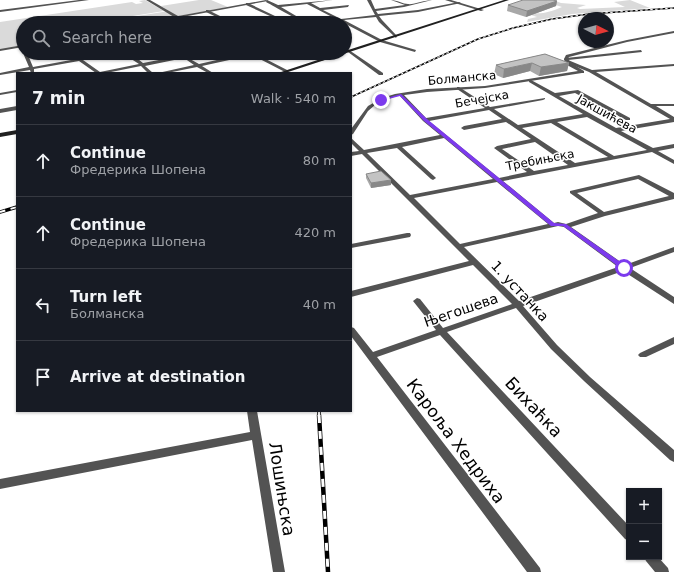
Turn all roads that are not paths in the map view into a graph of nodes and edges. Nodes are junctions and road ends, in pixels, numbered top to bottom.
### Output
1 (87, 0) edge
2 (148, 0) edge
3 (332, 0) edge
4 (369, 0) edge
5 (393, 0) edge
6 (430, 0) edge
7 (447, 0) edge
8 (497, 0) edge
9 (507, 0) edge
10 (512, 0) edge
11 (265, 1) edge
12 (272, 1) edge
13 (502, 2) junction
14 (308, 3) junction
15 (459, 3) junction
16 (247, 4) junction
17 (409, 5) junction
18 (279, 6) junction
19 (348, 6) dead end
20 (320, 9) junction
21 (481, 9) junction
22 (374, 10) junction
23 (0, 11) edge
24 (206, 11) junction
25 (175, 16) edge
26 (182, 16) edge
27 (217, 16) edge
28 (273, 16) edge
29 (295, 16) edge
30 (332, 16) edge
31 (377, 16) junction
32 (352, 19) edge
33 (352, 26) edge
34 (674, 32) edge
35 (396, 37) junction
36 (381, 41) junction
37 (16, 48) edge
38 (0, 50) edge
39 (352, 50) edge
40 (415, 51) dead end
41 (641, 51) dead end
42 (352, 56) edge
43 (28, 60) edge
44 (80, 60) joint
45 (135, 60) edge
46 (166, 60) edge
47 (189, 60) edge
48 (225, 60) edge
49 (264, 60) edge
50 (322, 60) edge
51 (566, 60) junction
52 (142, 64) junction
53 (674, 65) edge
54 (198, 66) junction
55 (31, 69) junction
56 (286, 71) junction
57 (591, 71) junction
58 (33, 72) edge
59 (98, 72) edge
60 (104, 72) edge
61 (150, 72) edge
62 (165, 72) edge
63 (209, 72) edge
64 (283, 72) edge
65 (582, 72) junction
66 (0, 74) edge
67 (381, 74) dead end
68 (531, 81) junction
69 (459, 88) junction
70 (16, 91) edge
71 (0, 94) edge
72 (401, 95) junction
73 (554, 95) junction
74 (543, 99) dead end
75 (649, 105) junction
76 (674, 105) edge
77 (16, 108) edge
78 (489, 108) junction
79 (0, 111) edge
80 (588, 115) junction
81 (628, 119) dead end
82 (425, 120) junction
83 (507, 120) junction
84 (674, 120) edge
85 (552, 121) junction
86 (517, 127) junction
87 (464, 128) dead end
88 (615, 130) junction
89 (352, 131) edge
90 (16, 132) edge
91 (0, 135) edge
92 (445, 136) junction
93 (536, 140) junction
94 (352, 141) edge
95 (398, 146) junction
96 (674, 146) edge
97 (650, 149) junction
98 (363, 152) junction
99 (352, 154) edge
100 (612, 157) junction
101 (674, 162) edge
102 (573, 165) junction
103 (532, 173) junction
104 (433, 178) dead end
105 (499, 179) junction
106 (410, 197) junction
107 (674, 197) edge
108 (603, 214) junction
109 (553, 225) junction
110 (566, 226) junction
111 (407, 235) dead end
112 (352, 246) edge
113 (460, 246) junction
114 (674, 248) edge
115 (475, 262) junction
116 (624, 268) junction
117 (352, 294) edge
118 (417, 300) dead end
119 (674, 301) edge
120 (518, 305) junction
121 (352, 331) edge
122 (442, 331) junction
123 (674, 340) edge
124 (643, 355) dead end
125 (370, 356) junction
126 (252, 412) edge
127 (256, 435) junction
128 (674, 457) edge
129 (0, 484) edge
130 (626, 532) edge
131 (653, 560) edge
132 (279, 572) edge
133 (535, 572) edge
134 (663, 572) edge

1 - 23 street
2 - 25 street
3 - 14 street
4 - 22 street
5 - 17 street
6 - 17 street
7 - 15 street
8 - 13 street
9 - 13 main road
10 - 21 main road
11 - 12 street
11 - 16 street
12 - 18 street
13 - 21 main road
14 - 18 street
14 - 20 street
15 - 21 street
15 - 31 street
16 - 24 street
16 - 28 street
17 - 22 street
18 - 29 street
19 - 20 street
20 - 30 street
21 - 35 main road
22 - 31 street
24 - 26 street
24 - 27 street
31 - 32 street
31 - 35 street
33 - 36 street
34 - 51 street
35 - 36 main road
36 - 39 main road
36 - 40 street
37 - 38 street
41 - 51 street
42 - 67 street
43 - 55 street
44 - 55 street
44 - 59 street
45 - 52 street
46 - 52 street
47 - 54 street
48 - 54 street
49 - 56 street
50 - 56 main road
51 - 57 street
51 - 65 street
52 - 60 street
52 - 61 street
53 - 57 street, Болманска
54 - 62 street
54 - 63 street
55 - 58 street
55 - 66 street
56 - 64 main road
57 - 65 street, Болманска
57 - 75 street
65 - 68 street, Болманска
68 - 69 street, Болманска
68 - 73 street, Јакшићева
69 - 72 street, Болманска
69 - 78 street
70 - 71 street
72 - 82 street
72 - 89 street, Болманска
73 - 80 street, Јакшићева
73 - 81 street
74 - 78 street, Бечејска
75 - 76 street
75 - 84 street
77 - 79 street
78 - 82 street, Бечејска
78 - 83 street
80 - 85 street
80 - 88 street, Јакшићева
82 - 92 street
83 - 86 street
83 - 87 street
84 - 88 street
85 - 86 street
85 - 100 street
86 - 93 street
88 - 97 street, Јакшићева
90 - 91 main road
92 - 95 street
92 - 105 street
93 - 102 street
93 - 103 street
94 - 98 street, 1. устанка
95 - 98 street
95 - 104 street
96 - 97 street, Требињска
97 - 100 street, Требињска
97 - 101 street, Јакшићева
98 - 99 street
98 - 106 street, 1. устанка
100 - 102 street, Требињска
102 - 103 street, Требињска
103 - 105 street, Требињска
105 - 106 street, Требињска
105 - 109 street
106 - 113 street, 1. устанка
107 - 108 street
107 - 108 street
108 - 110 street
109 - 110 street
109 - 113 street
110 - 116 street
111 - 112 street
113 - 115 street, 1. устанка
114 - 116 street, Његошева
115 - 117 street
115 - 120 street, 1. устанка
116 - 119 street
116 - 120 street, Његошева
118 - 122 street, Бихаћка
120 - 122 street, Његошева
120 - 128 street, 1. устанка
121 - 125 street, Кароља Хедриха
122 - 125 street, Његошева
122 - 130 street, Бихаћка
123 - 124 street
125 - 133 street, Кароља Хедриха
126 - 127 street, Лошињска
127 - 129 street
127 - 132 street, Лошињска
131 - 134 street

